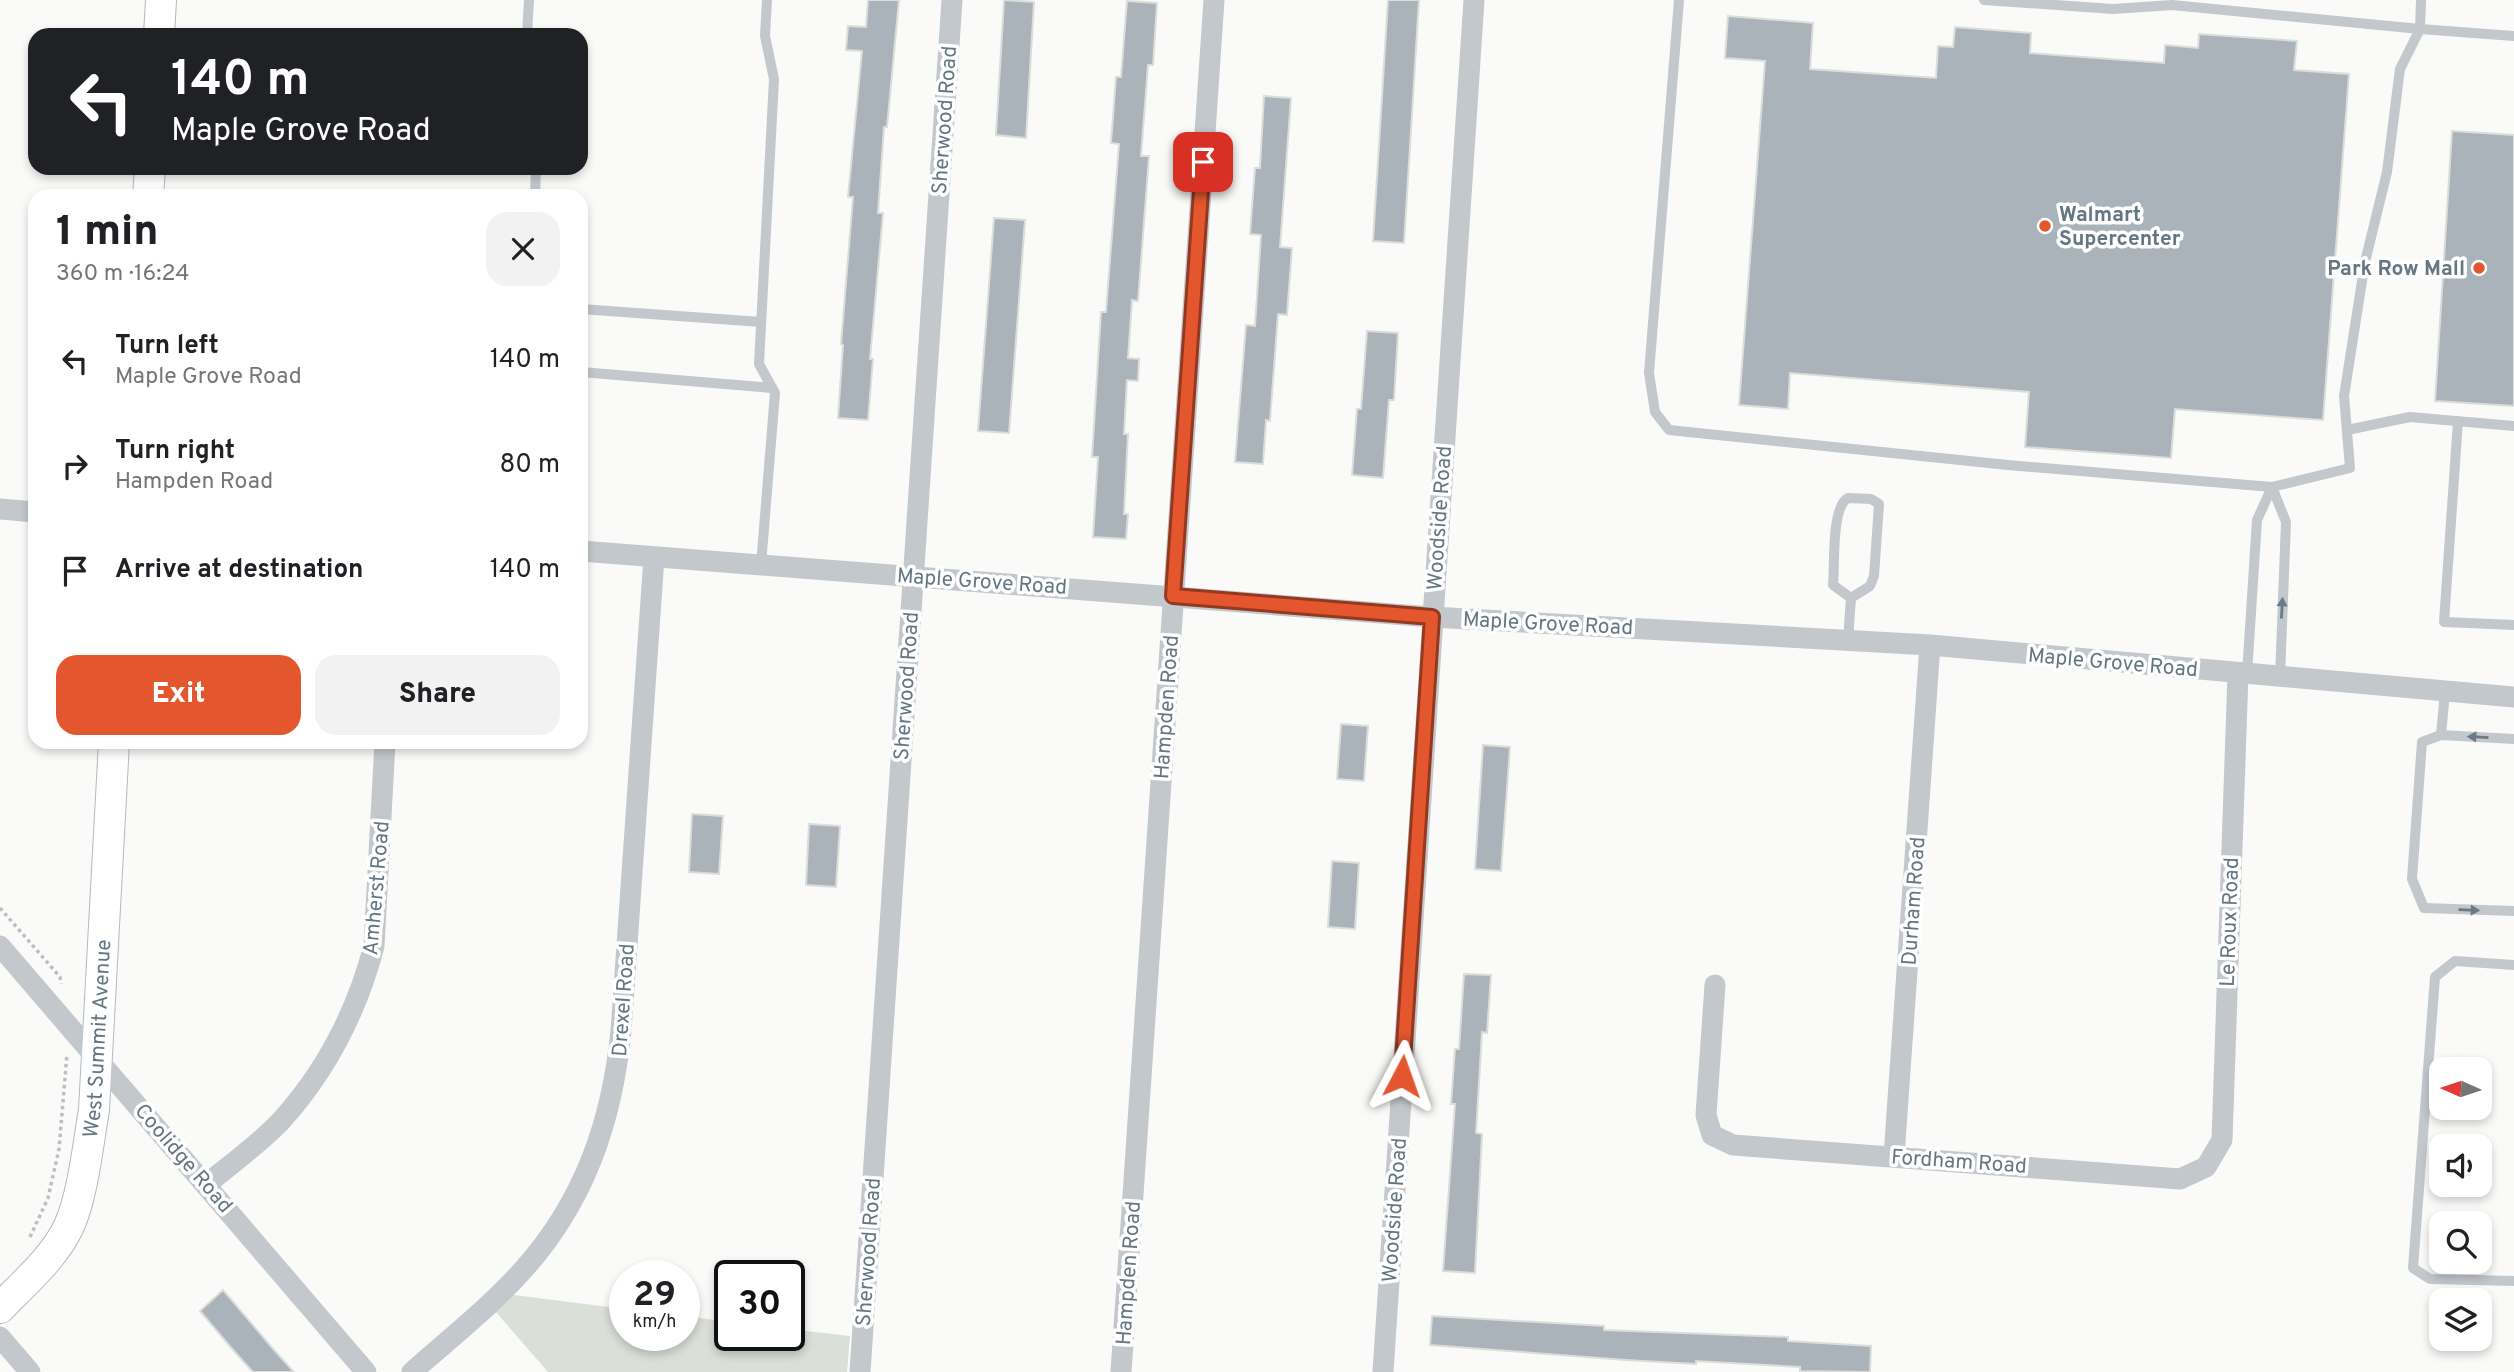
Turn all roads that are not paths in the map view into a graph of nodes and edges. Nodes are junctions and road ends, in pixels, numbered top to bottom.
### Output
1 (161, 0) edge
2 (529, 0) edge
3 (768, 0) edge
4 (952, 0) edge
5 (1214, 0) edge
6 (1474, 0) edge
7 (1679, 0) edge
8 (1984, 0) edge
9 (2421, 0) edge
10 (159, 28) edge
11 (527, 28) edge
12 (2420, 29) junction
13 (2514, 36) edge
14 (588, 310) edge
15 (761, 322) junction
16 (588, 373) edge
17 (772, 388) junction
18 (2458, 421) junction
19 (2514, 426) edge
20 (2347, 430) junction
21 (2272, 487) junction
22 (0, 509) edge
23 (28, 511) edge
24 (588, 552) edge
25 (654, 557) junction
26 (761, 565) junction
27 (913, 575) junction
28 (1173, 596) junction
29 (1851, 598) junction
30 (1432, 617) junction
31 (2514, 625) edge
32 (1848, 640) junction
33 (1930, 645) junction
34 (2242, 673) junction
35 (2280, 677) junction
36 (2445, 692) junction
37 (2514, 697) edge
38 (2441, 735) junction
39 (2514, 739) edge
40 (114, 749) edge
41 (385, 749) edge
42 (2514, 911) edge
43 (0, 946) edge
44 (2514, 965) edge
45 (1715, 985) dead end
46 (95, 1056) junction
47 (1894, 1156) junction
48 (2206, 1167) joint
49 (207, 1184) junction
50 (2514, 1281) edge
51 (0, 1308) edge
52 (0, 1337) edge
53 (30, 1372) edge
54 (366, 1372) edge
55 (412, 1372) edge
56 (860, 1372) edge
57 (1121, 1372) edge
58 (1383, 1372) edge

1 - 10 street
2 - 11 lane
3 - 15 lane
4 - 27 street, Sherwood Road
5 - 28 street, Hampden Road
6 - 30 street, Woodside Road
7 - 21 lane
8 - 12 lane
9 - 12 lane
12 - 13 lane
12 - 20 lane
14 - 15 lane
15 - 17 lane
16 - 17 lane
17 - 26 lane
18 - 19 lane
18 - 20 lane
18 - 31 lane
20 - 21 lane
21 - 34 lane
35 -> 21 lane
22 - 23 street
24 - 25 street, Maple Grove Road
25 - 26 street, Maple Grove Road
25 - 55 street, Drexel Road
26 - 27 street, Maple Grove Road
27 - 28 street, Maple Grove Road
27 - 56 street, Sherwood Road
28 - 30 street, Maple Grove Road
28 - 57 street, Hampden Road
29 - 29 lane
29 - 32 lane
30 - 32 street, Maple Grove Road
30 - 58 street, Woodside Road
32 - 33 street, Maple Grove Road
33 - 34 street, Maple Grove Road
33 - 47 street, Durham Road
34 - 35 street, Maple Grove Road
34 - 48 street, Le Roux Road
35 - 36 street, Maple Grove Road
36 - 37 street, Maple Grove Road
36 - 38 lane
39 -> 38 lane
38 -> 42 lane
40 - 46 street, West Summit Avenue
41 - 49 street, Amherst Road
43 - 46 street, Coolidge Road
44 - 50 lane
45 - 47 street, Fordham Road
46 - 49 street, Coolidge Road
46 - 51 street, West Summit Avenue
47 - 48 street, Fordham Road
49 - 54 street, Coolidge Road
52 - 53 street

